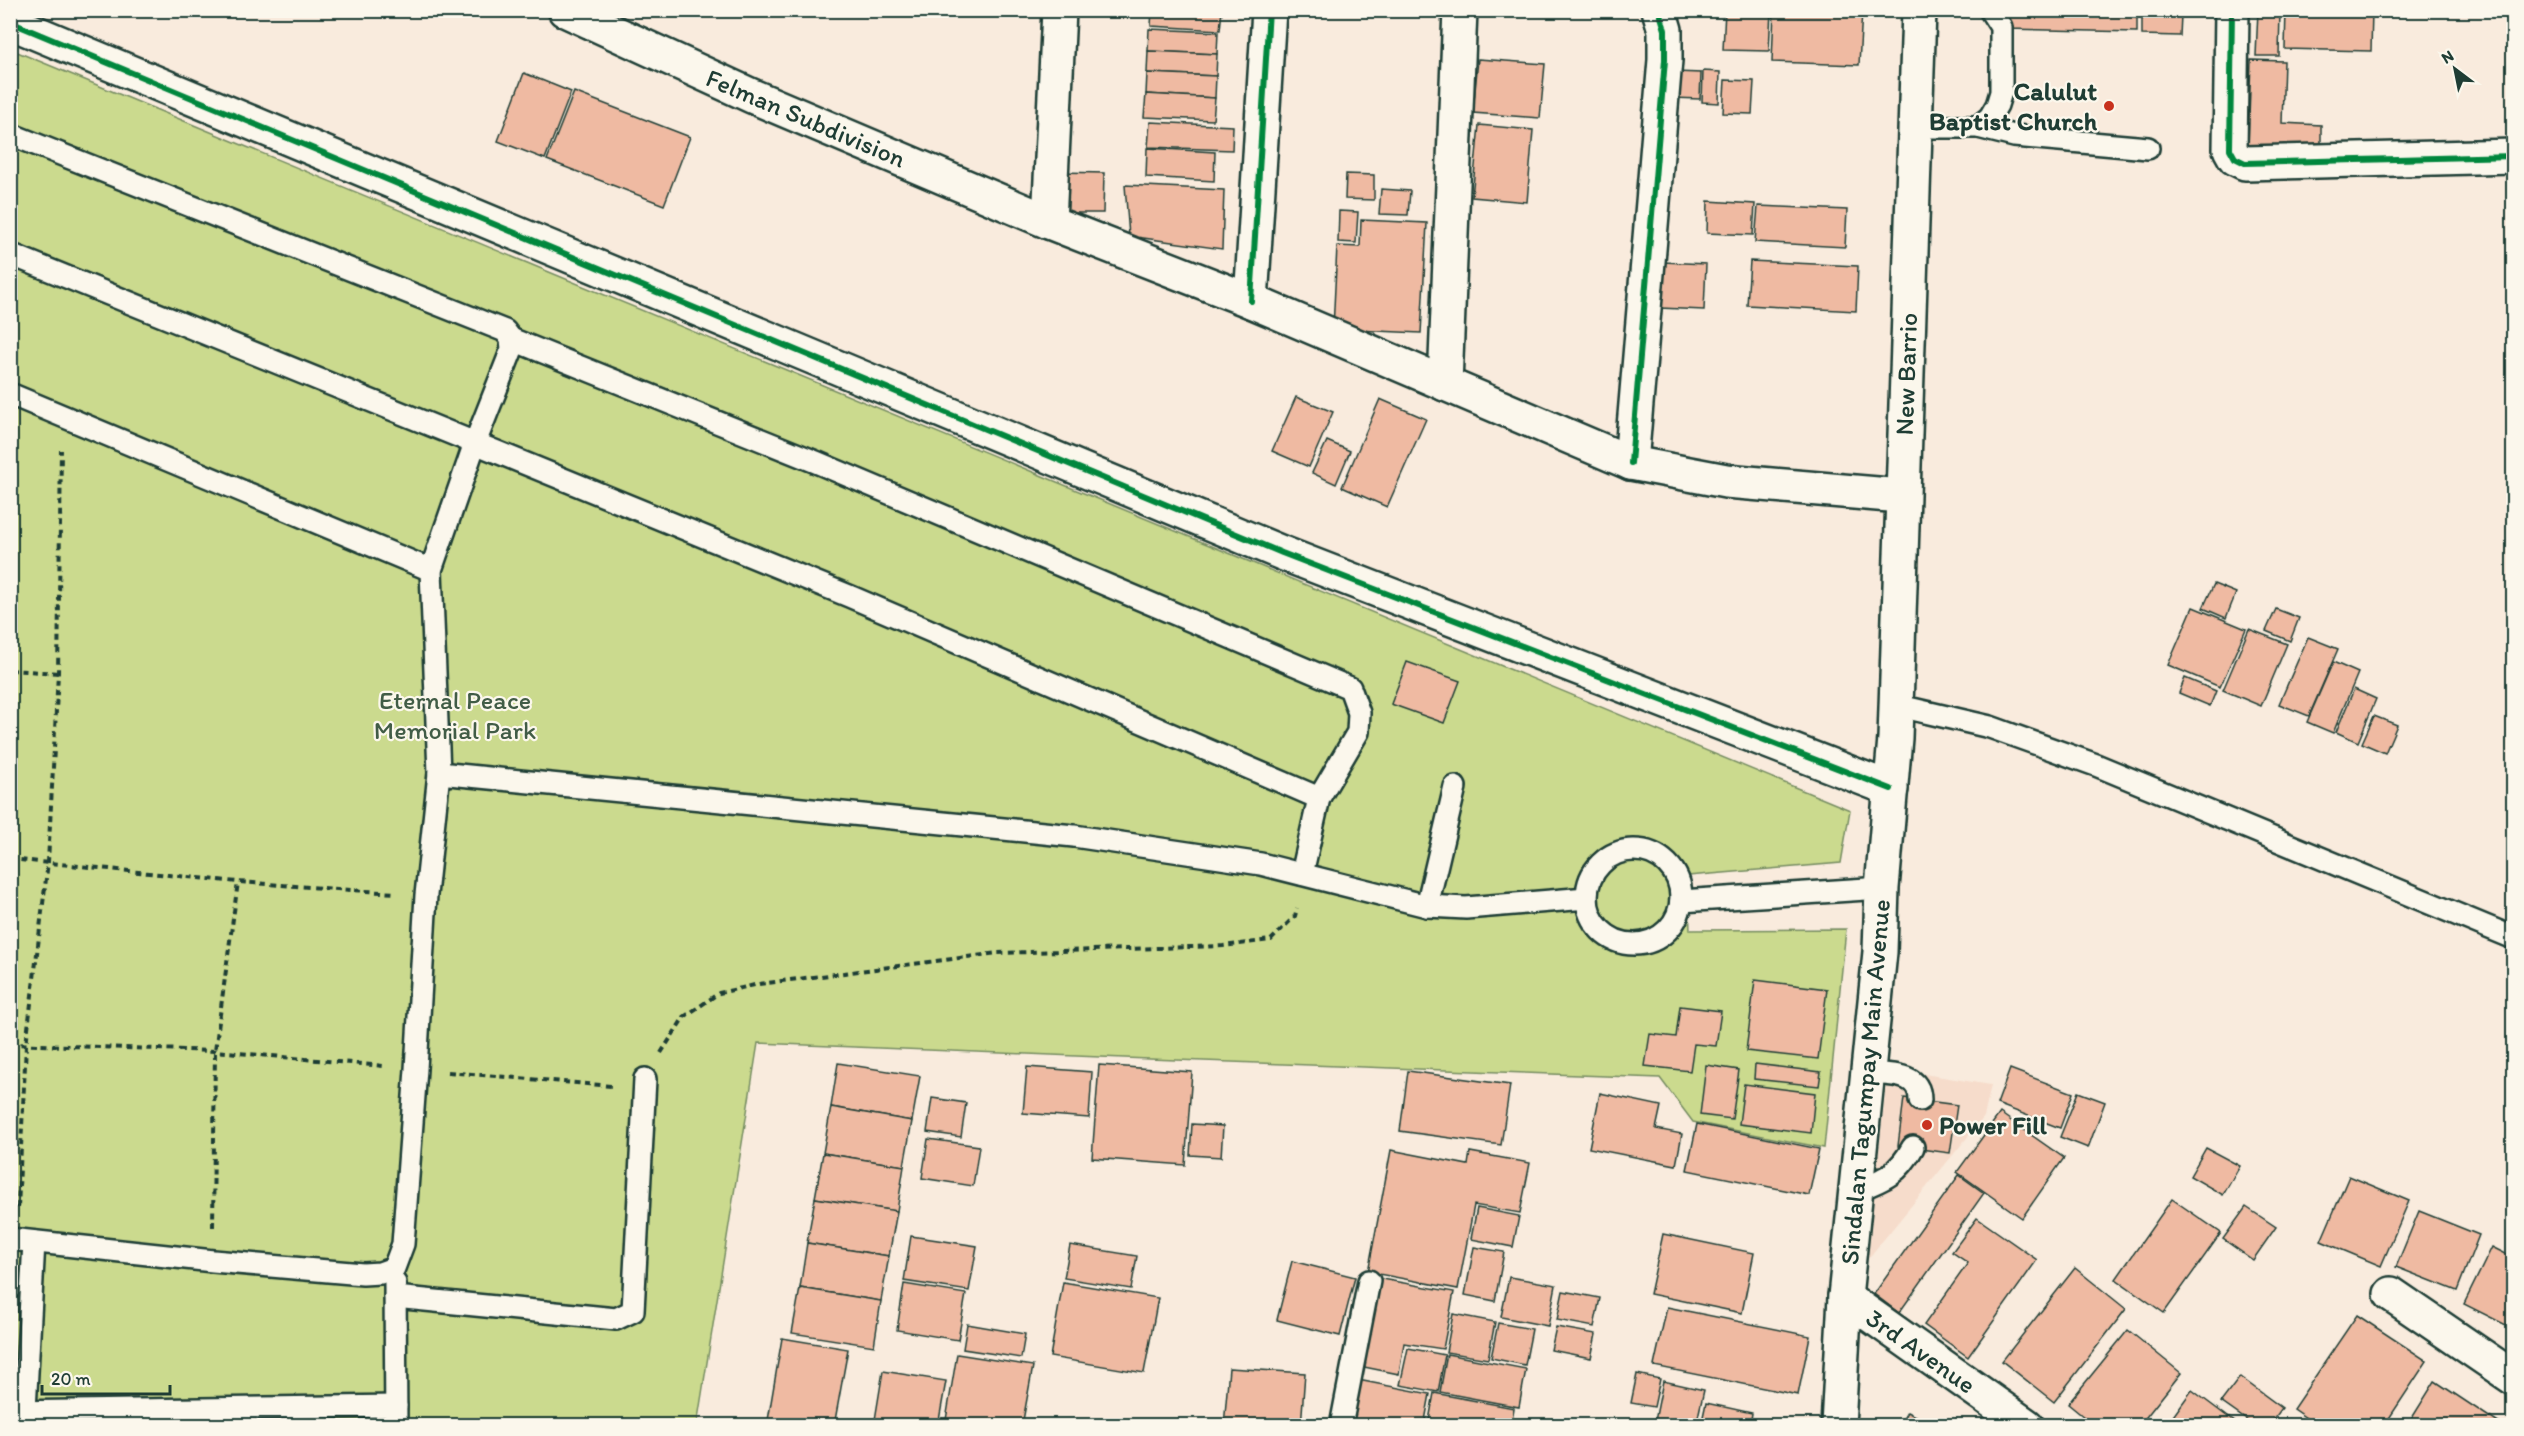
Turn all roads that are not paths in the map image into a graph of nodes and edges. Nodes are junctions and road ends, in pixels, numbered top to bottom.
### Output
1 (565, 10) edge
2 (1059, 10) edge
3 (1269, 10) edge
4 (1460, 10) edge
5 (1659, 10) edge
6 (1919, 10) edge
7 (1990, 10) edge
8 (2232, 10) edge
9 (10, 22) edge
10 (1915, 127) junction
11 (1978, 128) junction
12 (10, 134) edge
13 (2148, 148) dead end
14 (2514, 156) edge
15 (1049, 222) junction
16 (10, 254) edge
17 (1251, 301) junction
18 (511, 339) junction
19 (1445, 384) junction
20 (10, 394) edge
21 (475, 443) junction
22 (1631, 463) junction
23 (1901, 496) junction
24 (431, 570) junction
25 (1895, 705) junction
26 (1895, 738) joint
27 (439, 772) junction
28 (1455, 787) dead end
29 (1891, 789) junction
30 (1319, 798) junction
31 (1302, 874) junction
32 (1882, 888) junction
33 (1587, 898) junction
34 (1681, 901) junction
35 (1427, 906) junction
36 (2514, 938) edge
37 (1867, 1073) junction
38 (645, 1079) road end
39 (1920, 1100) dead end
40 (1913, 1148) dead end
41 (1855, 1191) junction
42 (20, 1240) edge
43 (394, 1268) junction
44 (1369, 1281) dead end
45 (2391, 1294) dead end
46 (395, 1297) junction
47 (1845, 1297) junction
48 (2514, 1378) edge
49 (18, 1411) edge
50 (396, 1416) edge
51 (1341, 1425) edge
52 (1838, 1425) edge
53 (2027, 1425) edge

1 - 15 street, Felman Subdivision
2 - 15 street
3 - 17 street
4 - 19 street
5 - 22 street
6 - 10 street, New Barrio
7 - 11 lane
8 - 14 street
9 - 29 street
10 - 11 lane
10 - 23 street, New Barrio
11 - 13 lane
12 - 18 lane
15 - 17 street, Felman Subdivision
16 - 21 lane
17 - 19 street, Felman Subdivision
18 - 21 lane
18 - 30 lane
19 - 22 street, Felman Subdivision
20 - 24 lane
21 - 24 lane
21 - 30 lane
22 - 23 street, Felman Subdivision
23 - 25 street, New Barrio
24 - 27 lane
25 - 26 street, New Barrio
25 - 36 lane
26 - 29 street, Sindalan Tagumpay Main Avenue
27 - 31 lane
27 - 43 lane
28 - 35 lane
29 - 32 street, Sindalan Tagumpay Main Avenue
30 - 31 lane
31 - 35 lane
32 - 34 lane
32 - 37 street, Sindalan Tagumpay Main Avenue
33 - 34 lane
33 - 34 lane
33 - 35 lane
37 - 39 lane
37 - 41 street, Sindalan Tagumpay Main Avenue
38 - 46 lane
40 - 41 lane
41 - 47 street, Sindalan Tagumpay Main Avenue
42 - 43 lane
42 - 49 lane
43 - 46 lane
44 - 51 lane
45 - 48 street
46 - 50 lane
47 - 52 street, Sindalan Tagumpay Main Avenue
47 - 53 street, 3rd Avenue
49 - 50 lane

